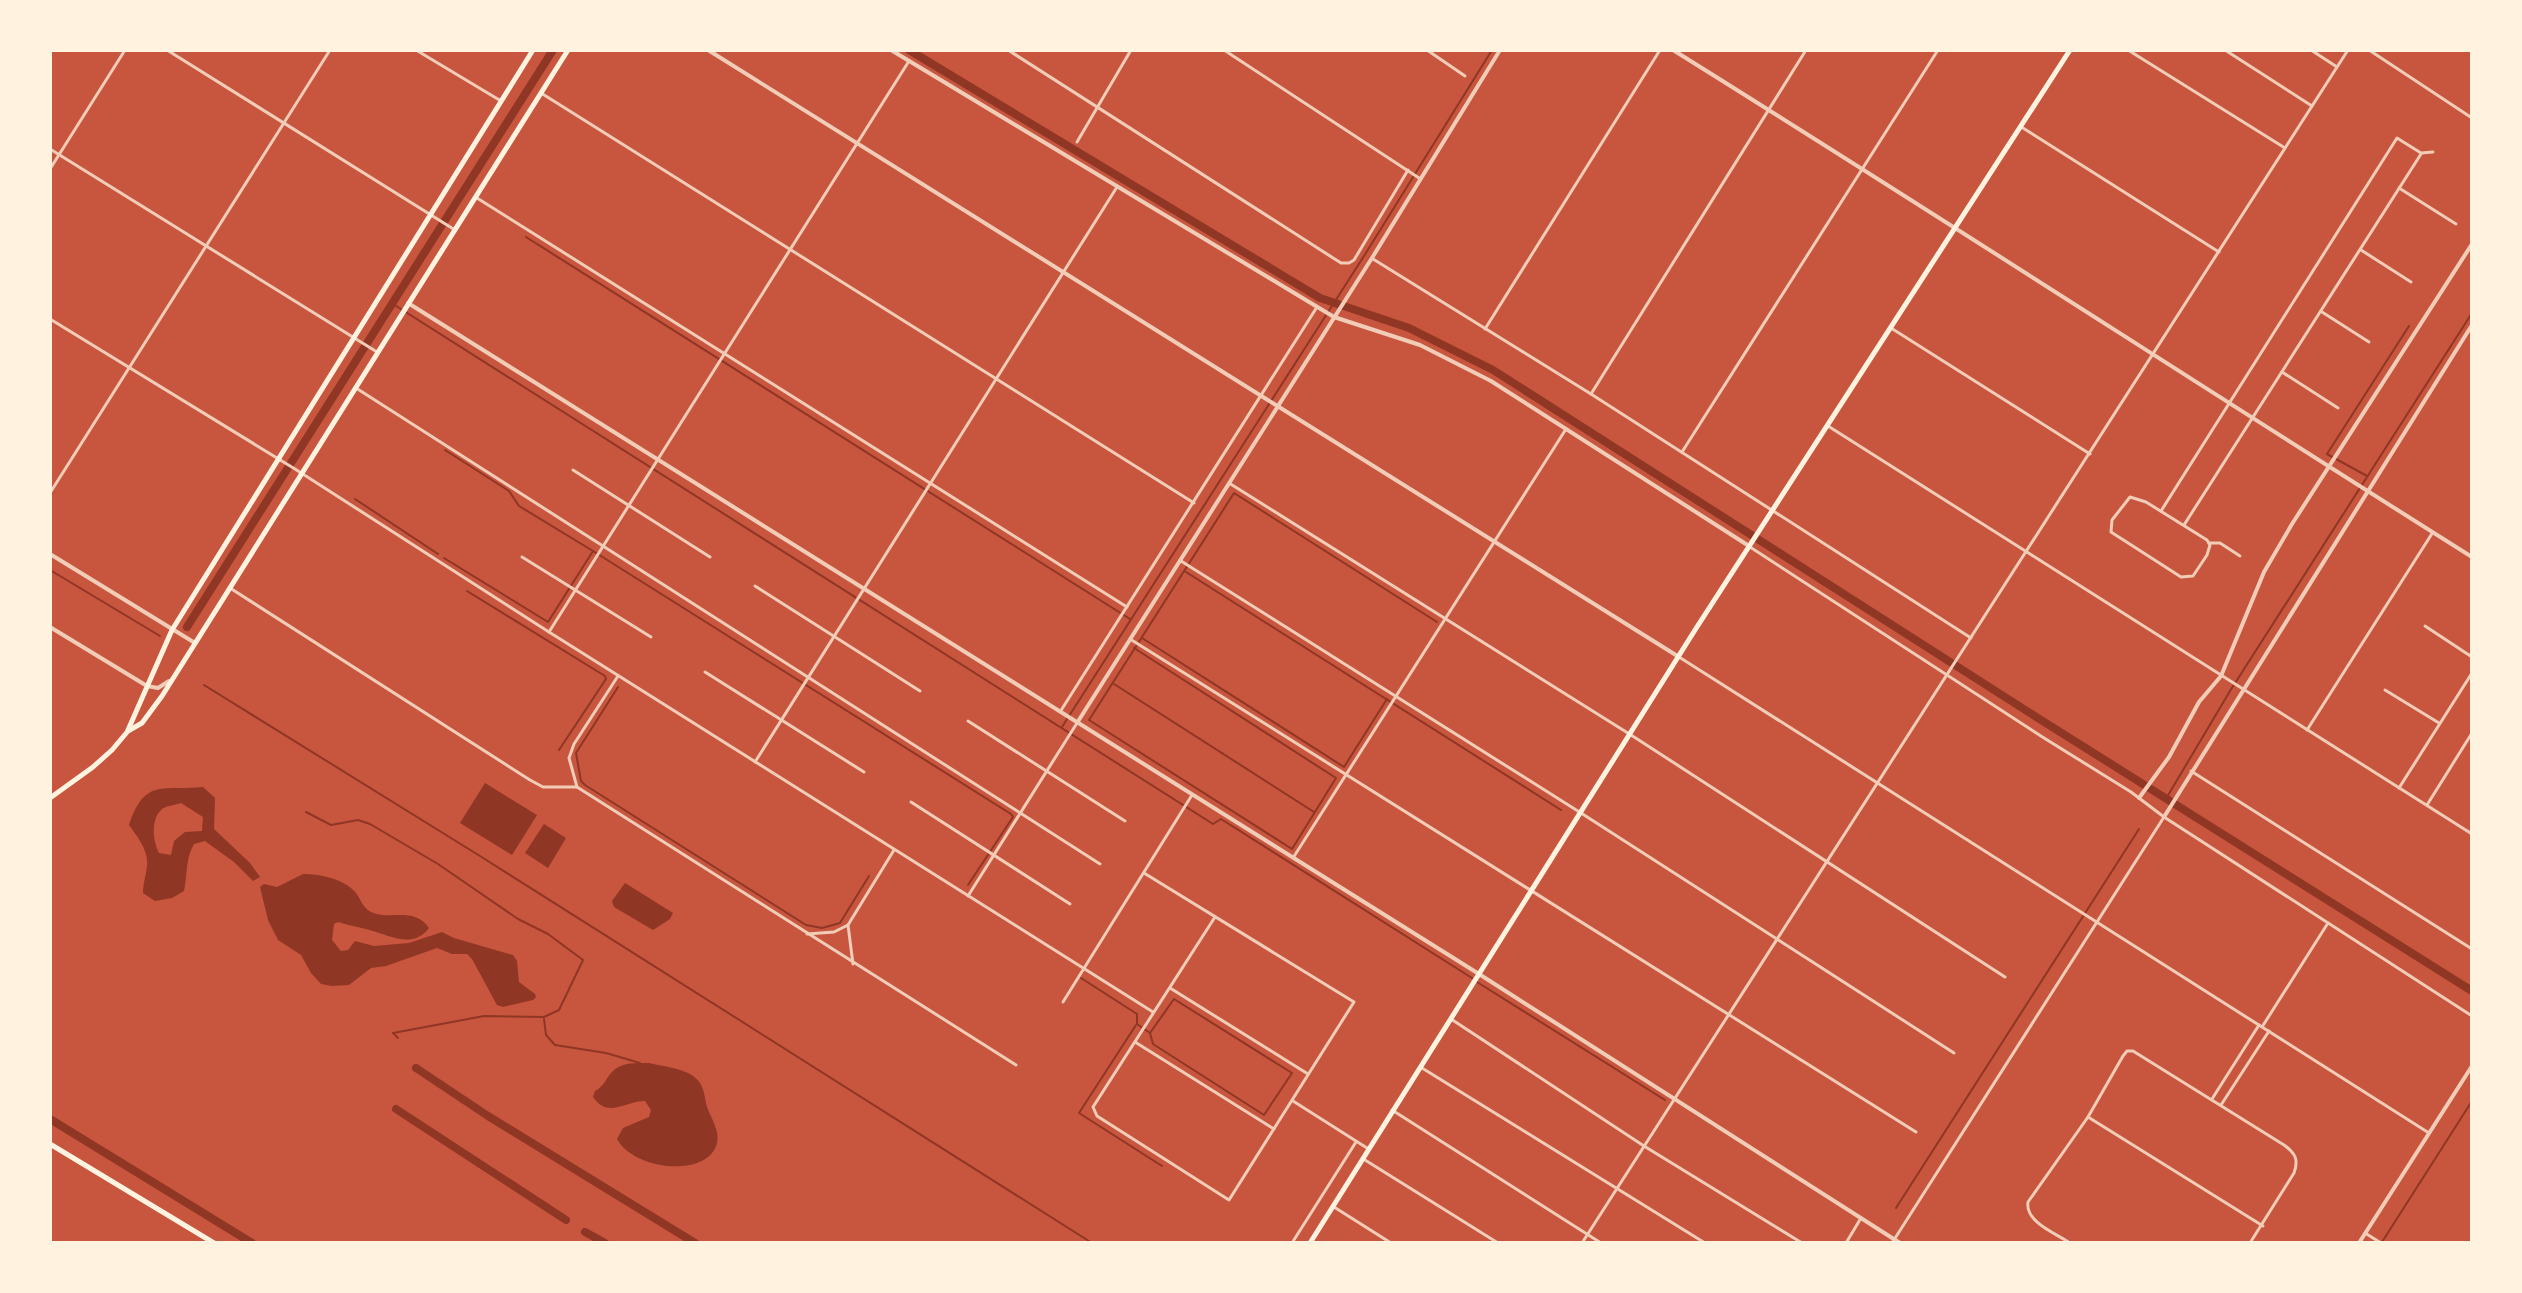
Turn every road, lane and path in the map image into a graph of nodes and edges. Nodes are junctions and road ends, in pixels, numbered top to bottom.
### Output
1 (125, 50) edge
2 (167, 50) edge
3 (330, 50) edge
4 (416, 50) edge
5 (533, 50) edge
6 (568, 50) edge
7 (708, 50) edge
8 (891, 50) edge
9 (1008, 50) edge
10 (1131, 50) edge
11 (1224, 50) edge
12 (1427, 50) edge
13 (1500, 50) edge
14 (1660, 50) edge
15 (1673, 50) edge
16 (1806, 50) edge
17 (1938, 50) edge
18 (2070, 50) edge
19 (2128, 50) edge
20 (2225, 50) edge
21 (2311, 50) edge
22 (2348, 50) edge
23 (2369, 50) edge
24 (909, 61) junction
25 (2337, 67) junction
26 (1465, 76) dead end
27 (541, 93) junction
28 (501, 101) junction
29 (1099, 106) junction
30 (2312, 106) junction
31 (1769, 110) junction
32 (2472, 118) edge
33 (284, 123) junction
34 (2021, 127) junction
35 (1077, 142) dead end
36 (858, 143) junction
37 (2285, 148) junction
38 (50, 149) edge
39 (2433, 152) dead end
40 (2421, 153) junction
41 (59, 155) junction
42 (50, 169) edge
43 (1863, 169) junction
44 (1408, 170) junction
45 (1419, 178) junction
46 (1117, 187) junction
47 (2399, 188) junction
48 (475, 197) junction
49 (434, 216) junction
50 (2456, 224) dead end
51 (1955, 226) junction
52 (455, 230) junction
53 (2472, 244) edge
54 (206, 246) junction
55 (791, 250) junction
56 (2360, 250) junction
57 (2219, 252) junction
58 (1372, 258) junction
59 (1065, 273) junction
60 (2411, 282) dead end
61 (408, 303) junction
62 (1318, 307) junction
63 (2321, 311) junction
64 (1332, 316) junction
65 (50, 319) edge
66 (2472, 325) edge
67 (1891, 328) junction
68 (1485, 329) junction
69 (357, 340) junction
70 (2369, 342) dead end
71 (374, 350) junction
72 (725, 356) junction
73 (2152, 356) junction
74 (129, 368) junction
75 (2282, 372) junction
76 (998, 380) junction
77 (356, 388) junction
78 (1591, 394) junction
79 (1262, 395) junction
80 (2230, 404) junction
81 (1278, 405) junction
82 (2338, 408) dead end
83 (2252, 418) junction
84 (1828, 426) junction
85 (1566, 429) junction
86 (1682, 452) junction
87 (2090, 454) junction
88 (281, 460) junction
89 (658, 462) junction
90 (2328, 466) junction
91 (573, 470) dead end
92 (301, 473) junction
93 (1229, 483) junction
94 (931, 484) junction
95 (2366, 490) junction
96 (50, 493) edge
97 (1194, 503) junction
98 (630, 506) junction
99 (2161, 511) junction
100 (1773, 512) junction
101 (2184, 525) junction
102 (2433, 532) junction
103 (1496, 541) junction
104 (2209, 543) junction
105 (1750, 547) junction
106 (603, 548) junction
107 (2026, 552) junction
108 (50, 554) edge
109 (2240, 556) dead end
110 (522, 557) dead end
111 (710, 557) dead end
112 (2472, 557) edge
113 (1181, 562) junction
114 (755, 586) dead end
115 (230, 588) junction
116 (572, 588) junction
117 (864, 592) junction
118 (1126, 608) junction
119 (1445, 620) junction
120 (2425, 626) dead end
121 (50, 627) edge
122 (172, 630) junction
123 (549, 632) junction
124 (651, 637) dead end
125 (835, 637) junction
126 (1971, 638) junction
127 (1130, 639) junction
128 (195, 643) junction
129 (1679, 657) junction
130 (2472, 657) edge
131 (705, 672) dead end
132 (2472, 673) edge
133 (177, 674) junction
134 (1947, 675) junction
135 (618, 676) junction
136 (2221, 676) junction
137 (809, 678) junction
138 (147, 686) junction
139 (2241, 688) junction
140 (2385, 690) dead end
141 (920, 691) dead end
142 (1396, 698) junction
143 (1060, 712) junction
144 (782, 721) junction
145 (968, 721) dead end
146 (1077, 723) junction
147 (2439, 723) junction
148 (2307, 730) junction
149 (128, 731) junction
150 (2472, 733) edge
151 (1631, 735) junction
152 (2470, 741) edge
153 (755, 762) junction
154 (2191, 771) junction
155 (864, 772) dead end
156 (1047, 772) junction
157 (1347, 774) junction
158 (1877, 782) junction
159 (577, 787) junction
160 (2399, 788) junction
161 (1191, 797) junction
162 (50, 798) edge
163 (2139, 798) junction
164 (911, 802) dead end
165 (2427, 805) junction
166 (1021, 813) junction
167 (1581, 813) junction
168 (2164, 817) junction
169 (1125, 821) dead end
170 (2472, 834) edge
171 (894, 850) junction
172 (994, 854) junction
173 (1293, 858) junction
174 (1828, 863) junction
175 (1100, 864) dead end
176 (1144, 873) junction
177 (1530, 891) junction
178 (968, 896) junction
179 (1070, 904) dead end
180 (1215, 917) junction
181 (2097, 922) junction
182 (2328, 923) junction
183 (848, 925) junction
184 (807, 934) junction
185 (1778, 941) junction
186 (2472, 949) edge
187 (853, 964) junction
188 (1084, 969) junction
189 (1478, 975) junction
190 (2005, 977) dead end
191 (1170, 988) junction
192 (1063, 1002) dead end
193 (1153, 1012) junction
194 (1729, 1014) junction
195 (2472, 1016) edge
196 (1450, 1018) junction
197 (2260, 1026) junction
198 (2269, 1031) junction
199 (1135, 1042) junction
200 (1954, 1053) dead end
201 (1016, 1065) dead end
202 (2472, 1066) edge
203 (1420, 1067) junction
204 (1308, 1074) junction
205 (1675, 1098) junction
206 (2212, 1099) junction
207 (1293, 1101) junction
208 (2221, 1105) junction
209 (1392, 1110) junction
210 (2088, 1117) junction
211 (1274, 1129) junction
212 (1916, 1132) dead end
213 (2430, 1134) junction
214 (1356, 1142) junction
215 (50, 1144) edge
216 (1644, 1146) junction
217 (1368, 1148) junction
218 (1362, 1158) junction
219 (1617, 1189) junction
220 (1332, 1206) junction
221 (1861, 1218) junction
222 (2263, 1226) junction
223 (2365, 1233) junction
224 (1588, 1234) junction
225 (1893, 1241) edge
226 (214, 1243) edge
227 (1292, 1243) edge
228 (1310, 1243) edge
229 (1391, 1243) edge
230 (1498, 1243) edge
231 (1582, 1243) edge
232 (1601, 1243) edge
233 (1705, 1243) edge
234 (1802, 1243) edge
235 (1846, 1243) edge
236 (1900, 1243) edge
237 (2070, 1243) edge
238 (2250, 1243) edge
239 (2359, 1243) edge
240 (2381, 1243) edge

1 - 41 street
2 - 33 street
3 - 33 street
4 - 28 street
5 - 28 main road
6 - 27 main road
7 - 36 street
8 - 24 street
9 - 29 street
10 - 29 street
11 - 44 street
12 - 26 street
13 - 45 street
14 - 68 street
15 - 31 street
16 - 31 street
17 - 43 street
18 - 34 main road
19 - 37 street
20 - 30 street
21 - 25 street
22 - 25 street
23 - 32 street
24 - 36 street
24 - 46 street
25 - 30 street
27 - 48 main road
27 - 55 street
28 - 49 main road
29 - 35 street
29 - 44 street
30 - 37 street
31 - 43 street
31 - 78 street
33 - 49 street
33 - 54 street
34 - 51 main road
34 - 57 street
36 - 55 street
36 - 59 street
37 - 57 street
38 - 41 street
39 - 40 street
40 - 47 street
40 - 80 street
41 - 42 street
41 - 54 street
43 - 51 street
43 - 86 street
44 - 45 street
45 - 58 street
46 - 59 street
46 - 62 street
47 - 50 street
47 - 56 street
48 - 52 main road
48 - 72 street
49 - 52 street
49 - 69 main road
51 - 67 main road
51 - 73 street
52 - 61 main road
53 - 90 street
54 - 69 street
54 - 74 street
55 - 72 street
55 - 76 street
56 - 60 street
56 - 63 street
57 - 73 street
58 - 64 street
58 - 68 street
59 - 76 street
59 - 79 street
61 - 71 main road
61 - 89 street
62 - 64 street
62 - 79 street
63 - 70 street
63 - 75 street
64 - 81 street
64 - 85 street
65 - 74 street
66 - 95 street
67 - 84 main road
67 - 87 street
68 - 78 street
69 - 71 street
69 - 88 main road
71 - 77 main road
72 - 89 street
72 - 94 street
73 - 80 street
73 - 87 street
74 - 88 street
74 - 96 street
75 - 82 street
75 - 83 street
76 - 94 street
76 - 97 street
77 - 92 main road
77 - 106 street
78 - 86 street
79 - 81 street
79 - 97 street
80 - 83 street
80 - 99 street
81 - 93 street
81 - 103 street
83 - 90 street
83 - 101 street
84 - 100 main road
84 - 107 street
85 - 103 street
85 - 105 street
86 - 100 street
87 - 107 street
88 - 92 street
88 - 122 main road
89 - 98 street
89 - 117 street
90 - 95 street
90 - 136 street
91 - 98 street
92 - 115 main road
92 - 123 street
93 - 113 street
93 - 119 street
94 - 117 street
94 - 118 street
95 - 102 street
95 - 139 street
97 - 118 street
98 - 106 street
98 - 111 street
99 - 101 street
99 - 104 street
100 - 105 main road
100 - 126 street
101 - 104 street
102 - 112 street
102 - 148 street
103 - 119 street
103 - 129 street
104 - 109 street
105 - 129 main road
105 - 134 street
106 - 116 street
106 - 137 street
107 - 126 street
107 - 136 street
108 - 122 street
110 - 116 street
113 - 127 street
113 - 142 street
114 - 125 street
115 - 128 main road
115 - 159 street
116 - 123 street
116 - 124 street
117 - 125 street
117 - 143 street
118 - 143 street
119 - 142 street
119 - 151 street
120 - 130 street
121 - 138 street
122 - 128 street
122 - 138 main road
123 - 135 street
125 - 137 street
125 - 141 street
126 - 134 street
127 - 146 street
127 - 157 street
128 - 133 main road
129 - 151 main road
129 - 158 street
131 - 144 street
132 - 147 street
133 - 138 street
133 - 149 main road
134 - 158 street
134 - 163 street
135 - 153 street
135 - 159 street
136 - 139 street
136 - 163 street
137 - 144 street
137 - 166 street
138 - 149 main road
139 - 148 street
139 - 154 street
140 - 147 street
142 - 157 street
142 - 167 street
143 - 146 street
144 - 153 street
144 - 155 street
145 - 156 street
146 - 156 street
146 - 161 street
147 - 160 street
148 - 160 street
149 - 162 main road
150 - 152 street
151 - 167 main road
151 - 174 street
152 - 165 street
153 - 171 street
154 - 168 street
154 - 186 street
156 - 166 street
156 - 169 street
157 - 173 street
157 - 177 street
158 - 174 street
158 - 181 street
159 - 184 street
160 - 165 street
161 - 173 street
161 - 176 street
163 - 168 street
164 - 172 street
165 - 170 street
166 - 172 street
166 - 175 street
167 - 177 main road
167 - 185 street
168 - 181 street
168 - 182 street
171 - 178 street
171 - 183 street
172 - 178 street
172 - 179 street
173 - 189 street
174 - 185 street
174 - 190 street
176 - 180 street
176 - 188 street
177 - 189 main road
177 - 194 street
178 - 188 street
180 - 191 street
180 - 204 street
181 - 197 street
181 - 225 street
182 - 195 street
182 - 197 street
183 - 184 street
183 - 187 street
184 - 187 street
185 - 194 street
185 - 200 street
187 - 201 street
188 - 192 street
188 - 193 street
189 - 196 main road
189 - 205 street
191 - 193 street
191 - 204 street
193 - 199 street
194 - 205 street
194 - 212 street
196 - 203 main road
196 - 216 street
197 - 198 street
197 - 206 street
198 - 208 street
198 - 213 street
199 - 211 street
199 - 211 street
202 - 213 street
203 - 209 main road
203 - 219 street
204 - 207 street
205 - 216 street
205 - 221 street
206 - 208 street
206 - 210 street
207 - 211 street
207 - 214 street
208 - 222 street
209 - 217 main road
209 - 224 street
210 - 222 street
210 - 237 street
213 - 223 street
214 - 217 street
214 - 227 street
215 - 226 main road
216 - 219 street
216 - 234 street
217 - 218 main road
218 - 220 main road
218 - 230 street
219 - 224 street
219 - 233 street
220 - 228 main road
220 - 229 street
221 - 225 street
221 - 235 street
222 - 238 street
223 - 239 street
223 - 240 street
224 - 231 street
224 - 232 street
225 - 236 street

